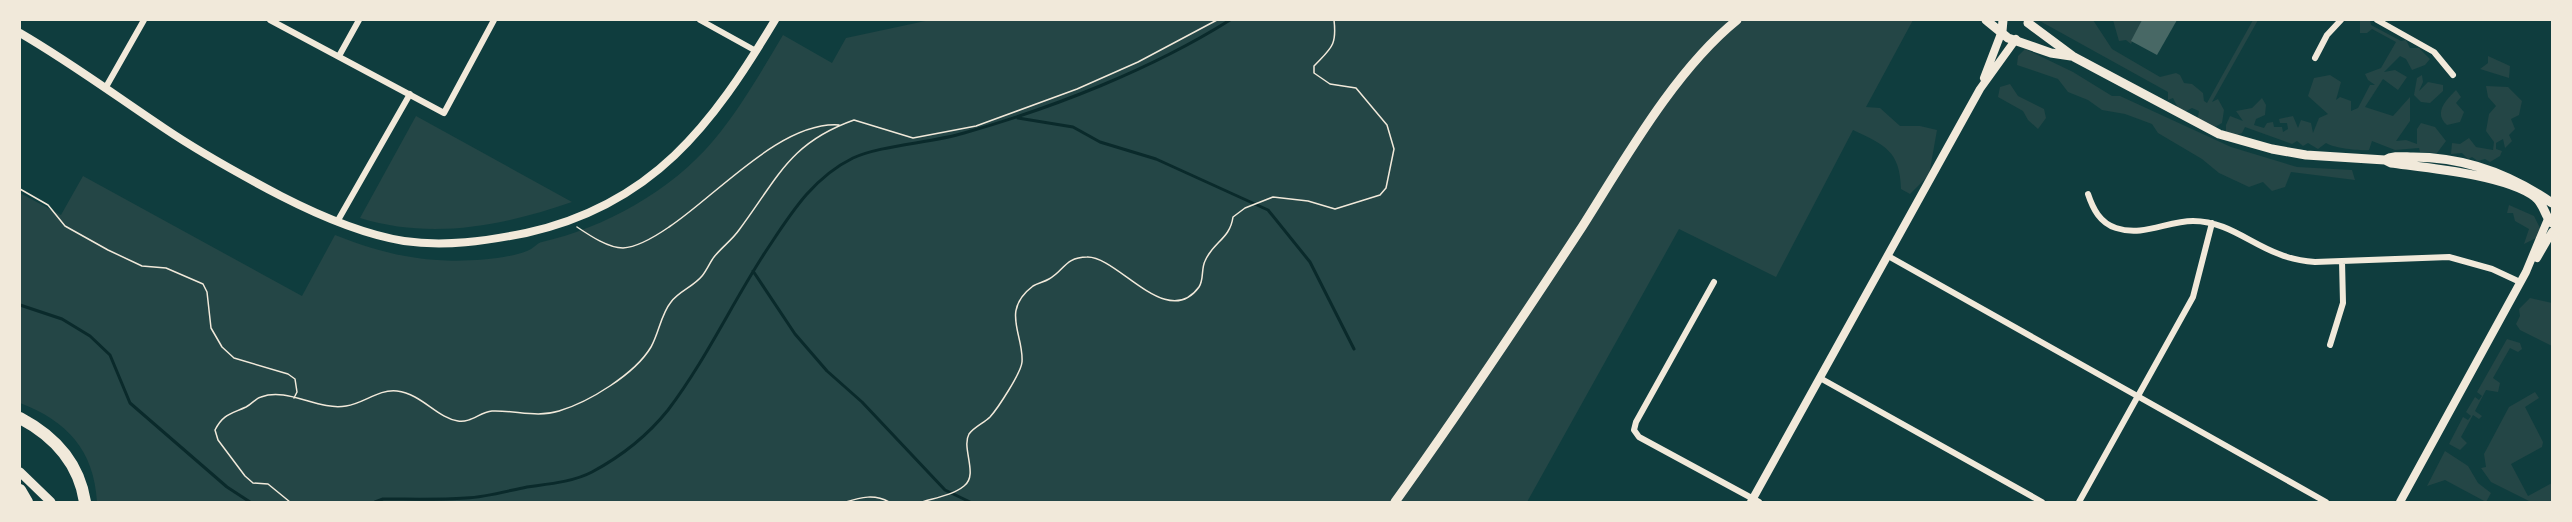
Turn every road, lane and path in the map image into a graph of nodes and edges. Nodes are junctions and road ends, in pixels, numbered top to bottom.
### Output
1 (144, 20) edge
2 (270, 20) edge
3 (359, 20) edge
4 (494, 20) edge
5 (700, 20) edge
6 (775, 20) edge
7 (1216, 20) edge
8 (1334, 20) edge
9 (1737, 20) edge
10 (1986, 20) edge
11 (2003, 20) edge
12 (2342, 20) edge
13 (2377, 20) edge
14 (2028, 21) edge
15 (2002, 32) junction
16 (20, 33) edge
17 (2016, 39) junction
18 (756, 51) junction
19 (339, 56) junction
20 (2074, 57) junction
21 (2314, 58) dead end
22 (2453, 75) dead end
23 (106, 87) junction
24 (1980, 89) junction
25 (410, 94) junction
26 (840, 125) junction
27 (20, 189) edge
28 (2088, 194) dead end
29 (2551, 212) edge
30 (572, 220) junction
31 (337, 222) junction
32 (2212, 223) junction
33 (2553, 231) edge
34 (1887, 256) junction
35 (2342, 261) junction
36 (2526, 272) junction
37 (1714, 282) dead end
38 (2520, 282) junction
39 (2330, 345) dead end
40 (1820, 378) junction
41 (2138, 397) junction
42 (293, 398) junction
43 (20, 418) edge
44 (20, 472) edge
45 (20, 490) edge
46 (27, 502) edge
47 (51, 502) edge
48 (85, 502) edge
49 (290, 502) edge
50 (846, 502) edge
51 (889, 502) edge
52 (922, 502) edge
53 (1395, 502) edge
54 (1754, 502) edge
55 (2042, 502) edge
56 (2079, 502) edge
57 (2326, 502) edge
58 (2400, 502) edge

1 - 23 street
2 - 19 street
3 - 19 street
4 - 25 street
5 - 18 street
6 - 18 street
7 - 26 path
8 - 52 path
9 - 53 main road
10 - 15 main road
11 - 15 main road
12 - 21 street
13 - 22 street
14 - 17 main road
14 - 20 main road
15 - 17 main road
15 - 24 street
16 - 23 street
17 - 20 main road
17 - 24 street
18 - 30 street
19 - 25 street
20 - 29 main road
23 - 31 street
24 - 34 street
25 - 31 street
26 - 30 path
26 - 42 path
27 - 42 path
28 - 32 street
29 - 36 street
30 - 31 street
32 - 35 street
32 - 41 street
33 - 36 street
34 - 40 street
34 - 41 street
35 - 38 street
35 - 39 street
36 - 38 street
37 - 54 street
38 - 58 street
40 - 54 street
40 - 55 street
41 - 56 street
41 - 57 street
42 - 49 path
43 - 48 highway
44 - 47 main road
45 - 46 highway
50 - 51 path

